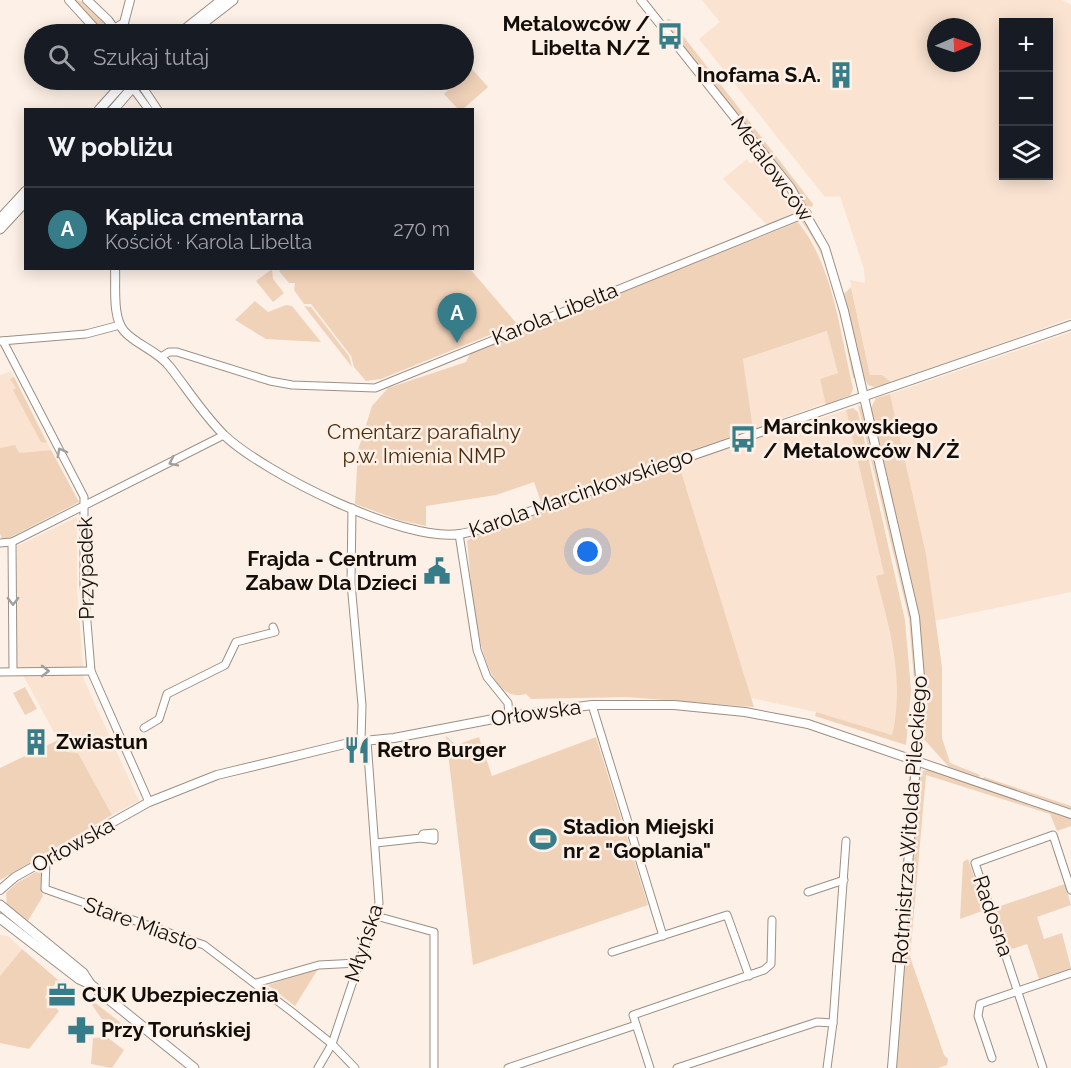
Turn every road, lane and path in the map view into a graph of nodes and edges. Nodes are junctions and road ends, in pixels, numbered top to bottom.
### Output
1 (69, 0) edge
2 (87, 0) edge
3 (129, 0) edge
4 (222, 0) edge
5 (233, 0) edge
6 (641, 0) edge
7 (91, 24) edge
8 (109, 24) edge
9 (123, 24) edge
10 (192, 24) edge
11 (202, 24) edge
12 (122, 90) edge
13 (127, 90) edge
14 (138, 90) edge
15 (141, 90) edge
16 (101, 108) edge
17 (114, 108) edge
18 (148, 108) edge
19 (156, 108) edge
20 (24, 192) edge
21 (24, 203) edge
22 (807, 213) junction
23 (0, 219) edge
24 (0, 229) edge
25 (115, 270) edge
26 (120, 325) junction
27 (1071, 325) edge
28 (2, 341) edge
29 (161, 357) junction
30 (864, 397) junction
31 (224, 435) junction
32 (84, 505) junction
33 (352, 508) junction
34 (459, 534) junction
35 (12, 542) junction
36 (0, 543) edge
37 (273, 627) dead end
38 (13, 671) junction
39 (91, 671) junction
40 (0, 672) edge
41 (592, 705) junction
42 (509, 716) junction
43 (144, 728) dead end
44 (364, 741) junction
45 (916, 760) junction
46 (149, 802) junction
47 (1071, 814) edge
48 (421, 838) dead end
49 (846, 840) dead end
50 (376, 843) junction
51 (46, 860) junction
52 (15, 877) junction
53 (844, 880) junction
54 (0, 882) edge
55 (0, 890) edge
56 (1071, 890) edge
57 (808, 892) dead end
58 (0, 905) edge
59 (376, 916) junction
60 (0, 918) edge
61 (772, 920) dead end
62 (663, 936) junction
63 (612, 952) dead end
64 (358, 963) junction
65 (1071, 973) edge
66 (749, 976) junction
67 (256, 983) junction
68 (90, 984) junction
69 (1018, 990) junction
70 (833, 1023) junction
71 (636, 1024) junction
72 (332, 1044) junction
73 (992, 1058) dead end
74 (194, 1068) edge
75 (318, 1068) edge
76 (355, 1068) edge
77 (434, 1068) edge
78 (508, 1068) edge
79 (650, 1068) edge
80 (677, 1068) edge
81 (827, 1068) edge
82 (892, 1068) edge
83 (1043, 1068) edge

1 - 7 street
2 - 8 street
3 - 9 street
4 - 10 main road
5 - 11 main road
6 - 22 street, Metalowców
12 - 16 main road
13 - 17 main road
14 - 18 street
15 - 19 street
20 - 23 main road
21 - 24 main road
22 - 29 street, Karola Libelta
22 - 30 street, Metalowców
25 - 26 street
26 - 28 street
26 - 29 street, Karola Marcinkowskiego
27 - 30 street, Karola Marcinkowskiego
32 -> 28 street, Przypadek
29 - 31 street, Karola Marcinkowskiego
30 - 34 street, Karola Marcinkowskiego
30 - 45 street, Rotmistrza Witolda Pileckiego
31 -> 32 street
31 - 33 street, Karola Marcinkowskiego
32 - 35 street
32 - 39 street, Przypadek
33 - 34 street, Karola Marcinkowskiego
33 - 44 street, Młyńska
34 - 42 street
35 - 36 street
35 -> 38 street
37 - 43 street
38 -> 39 street
38 - 40 street
39 - 46 street, Przypadek
41 - 42 street, Orłowska
41 - 45 street, Orłowska
41 - 62 street
42 - 44 street, Orłowska
44 - 46 street, Orłowska
44 - 50 street, Młyńska
45 - 47 street, Orłowska
45 - 82 street, Rotmistrza Witolda Pileckiego
46 - 51 street, Orłowska
48 - 50 street
49 - 53 street
50 - 59 street, Młyńska
51 - 52 street, Orłowska
51 - 67 street, Stare Miasto
52 - 54 street, Orłowska
52 - 55 street, Orłowska
53 - 57 street
53 - 70 street
56 - 69 street, Radosna
58 - 68 main road
59 - 64 street, Młyńska
59 - 77 street
60 - 68 main road
61 - 66 street
62 - 63 street
62 - 66 street
64 - 67 street
64 - 72 street, Młyńska
65 - 69 street
66 - 71 street
67 - 72 street, Stare Miasto
68 - 74 main road
69 - 73 street
69 - 83 street, Radosna
70 - 80 street
70 - 81 street
71 - 78 street
71 - 79 street
72 - 75 street, Młyńska
72 - 76 street, Stare Miasto

